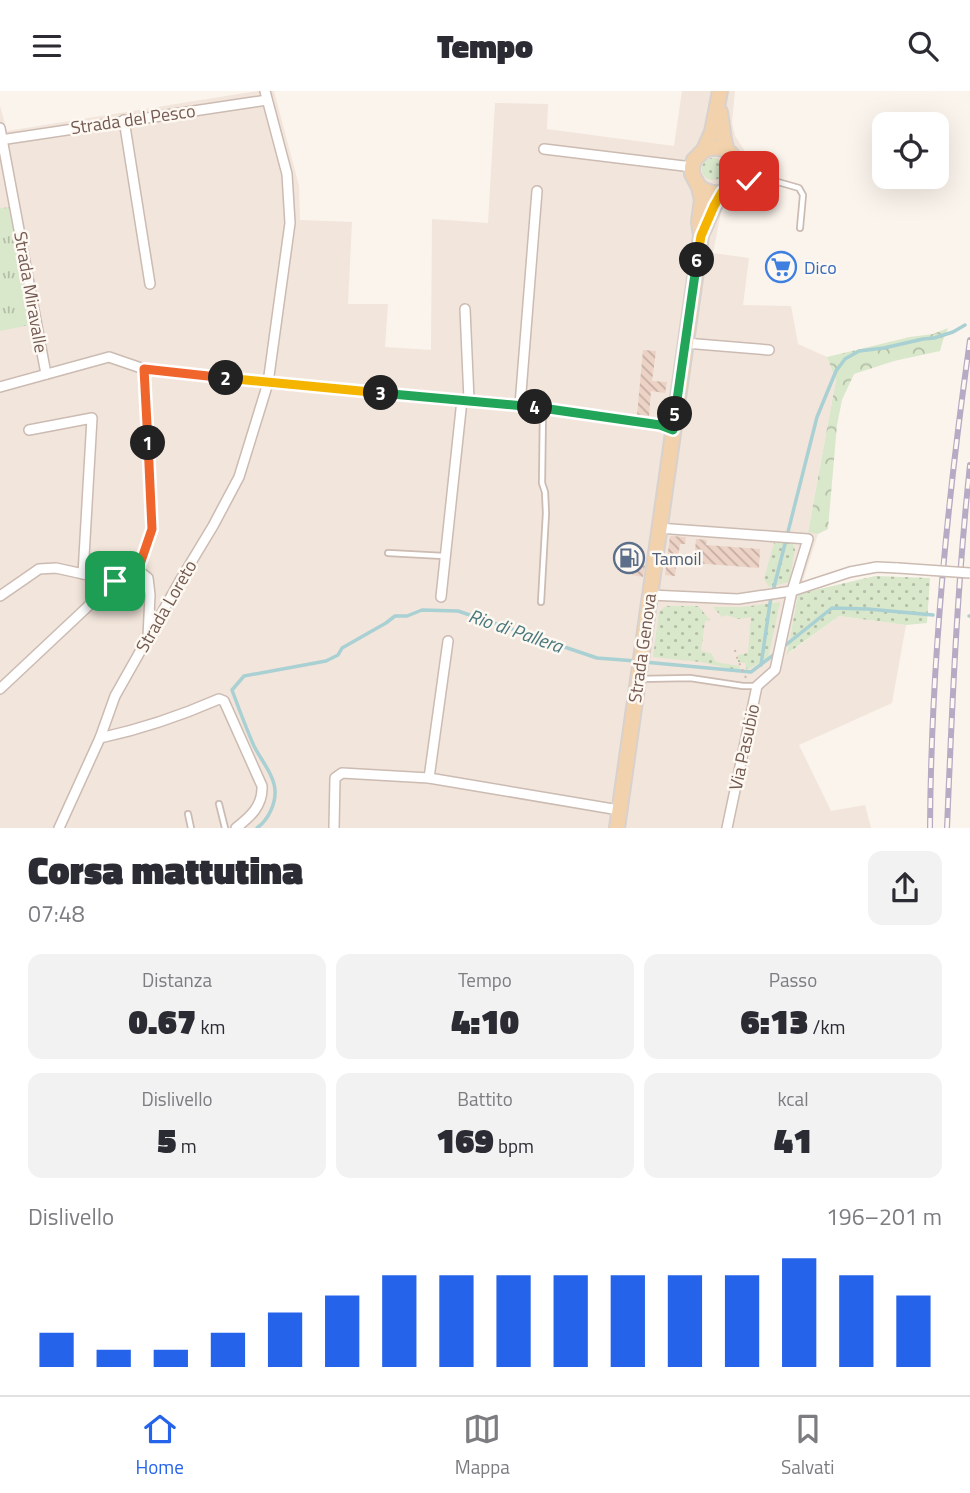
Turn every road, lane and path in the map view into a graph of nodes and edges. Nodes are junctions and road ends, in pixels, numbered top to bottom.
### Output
1 (720, 91) edge
2 (266, 95) edge
3 (718, 106) junction
4 (124, 120) junction
5 (0, 128) edge
6 (1, 140) edge
7 (544, 149) dead end
8 (704, 149) junction
9 (732, 156) junction
10 (692, 167) junction
11 (771, 180) junction
12 (734, 183) junction
13 (699, 187) junction
14 (537, 191) dead end
15 (722, 192) junction
16 (800, 228) dead end
17 (701, 236) junction
18 (150, 284) dead end
19 (465, 309) dead end
20 (685, 343) junction
21 (769, 350) dead end
22 (144, 369) junction
23 (46, 374) junction
24 (268, 383) junction
25 (0, 387) edge
26 (465, 400) junction
27 (520, 405) junction
28 (544, 408) junction
29 (29, 430) dead end
30 (673, 430) junction
31 (658, 528) junction
32 (388, 553) dead end
33 (445, 556) junction
34 (138, 570) junction
35 (970, 573) edge
36 (83, 574) junction
37 (115, 581) junction
38 (787, 592) junction
39 (650, 595) junction
40 (0, 596) edge
41 (441, 597) dead end
42 (541, 602) dead end
43 (148, 639) junction
44 (448, 641) dead end
45 (734, 650) dead end
46 (638, 676) junction
47 (747, 680) dead end
48 (757, 686) junction
49 (0, 689) edge
50 (100, 738) junction
51 (429, 778) junction
52 (219, 804) dead end
53 (619, 810) junction
54 (188, 814) dead end
55 (59, 828) edge
56 (191, 828) edge
57 (225, 828) edge
58 (236, 828) edge
59 (334, 828) edge
60 (617, 828) edge
61 (727, 828) edge

1 - 3 main road
2 - 4 street, Strada del Pesco
2 - 24 street, Strada Loreto
3 - 8 main road
3 - 9 main road
4 - 6 street, Strada del Pesco
4 - 18 street
5 - 6 street, Strada Miravalle
6 - 23 street, Strada Miravalle
7 - 10 street
8 - 9 main road
8 - 10 main road
9 - 11 lane
9 - 12 main road
10 - 13 main road, Strada Genova
11 - 12 lane
11 - 16 lane
12 - 15 main road, Strada Genova
13 - 15 main road
13 - 17 main road, Strada Genova
14 - 27 street
15 - 17 main road, Strada Genova
17 - 20 main road, Strada Genova
19 - 26 street
20 - 21 street
20 - 30 main road, Strada Genova
22 - 23 street
22 - 24 street
22 - 34 street
23 - 25 street
24 - 26 street
24 - 43 street, Strada Loreto
26 - 27 street
26 - 33 street
27 - 28 street
28 - 30 street
28 - 42 lane
29 - 36 street
30 - 31 main road, Strada Genova
31 - 38 street, Via Pasubio
31 - 39 main road, Strada Genova
32 - 33 lane
33 - 41 street
34 - 37 street
34 - 43 street
35 - 38 street, bridge
36 - 37 street
36 - 40 street
37 - 49 street
38 - 39 street
38 - 48 street, Via Pasubio
39 - 46 main road, Strada Genova
43 - 50 street, Strada Loreto
44 - 51 street
45 - 47 path
46 - 48 lane
46 - 53 main road, Strada Genova
48 - 61 street, Via Pasubio
50 - 55 street, Strada Loreto
50 - 58 street
51 - 53 street
51 - 59 street
52 - 57 lane
53 - 60 main road, Strada Genova
54 - 56 lane

